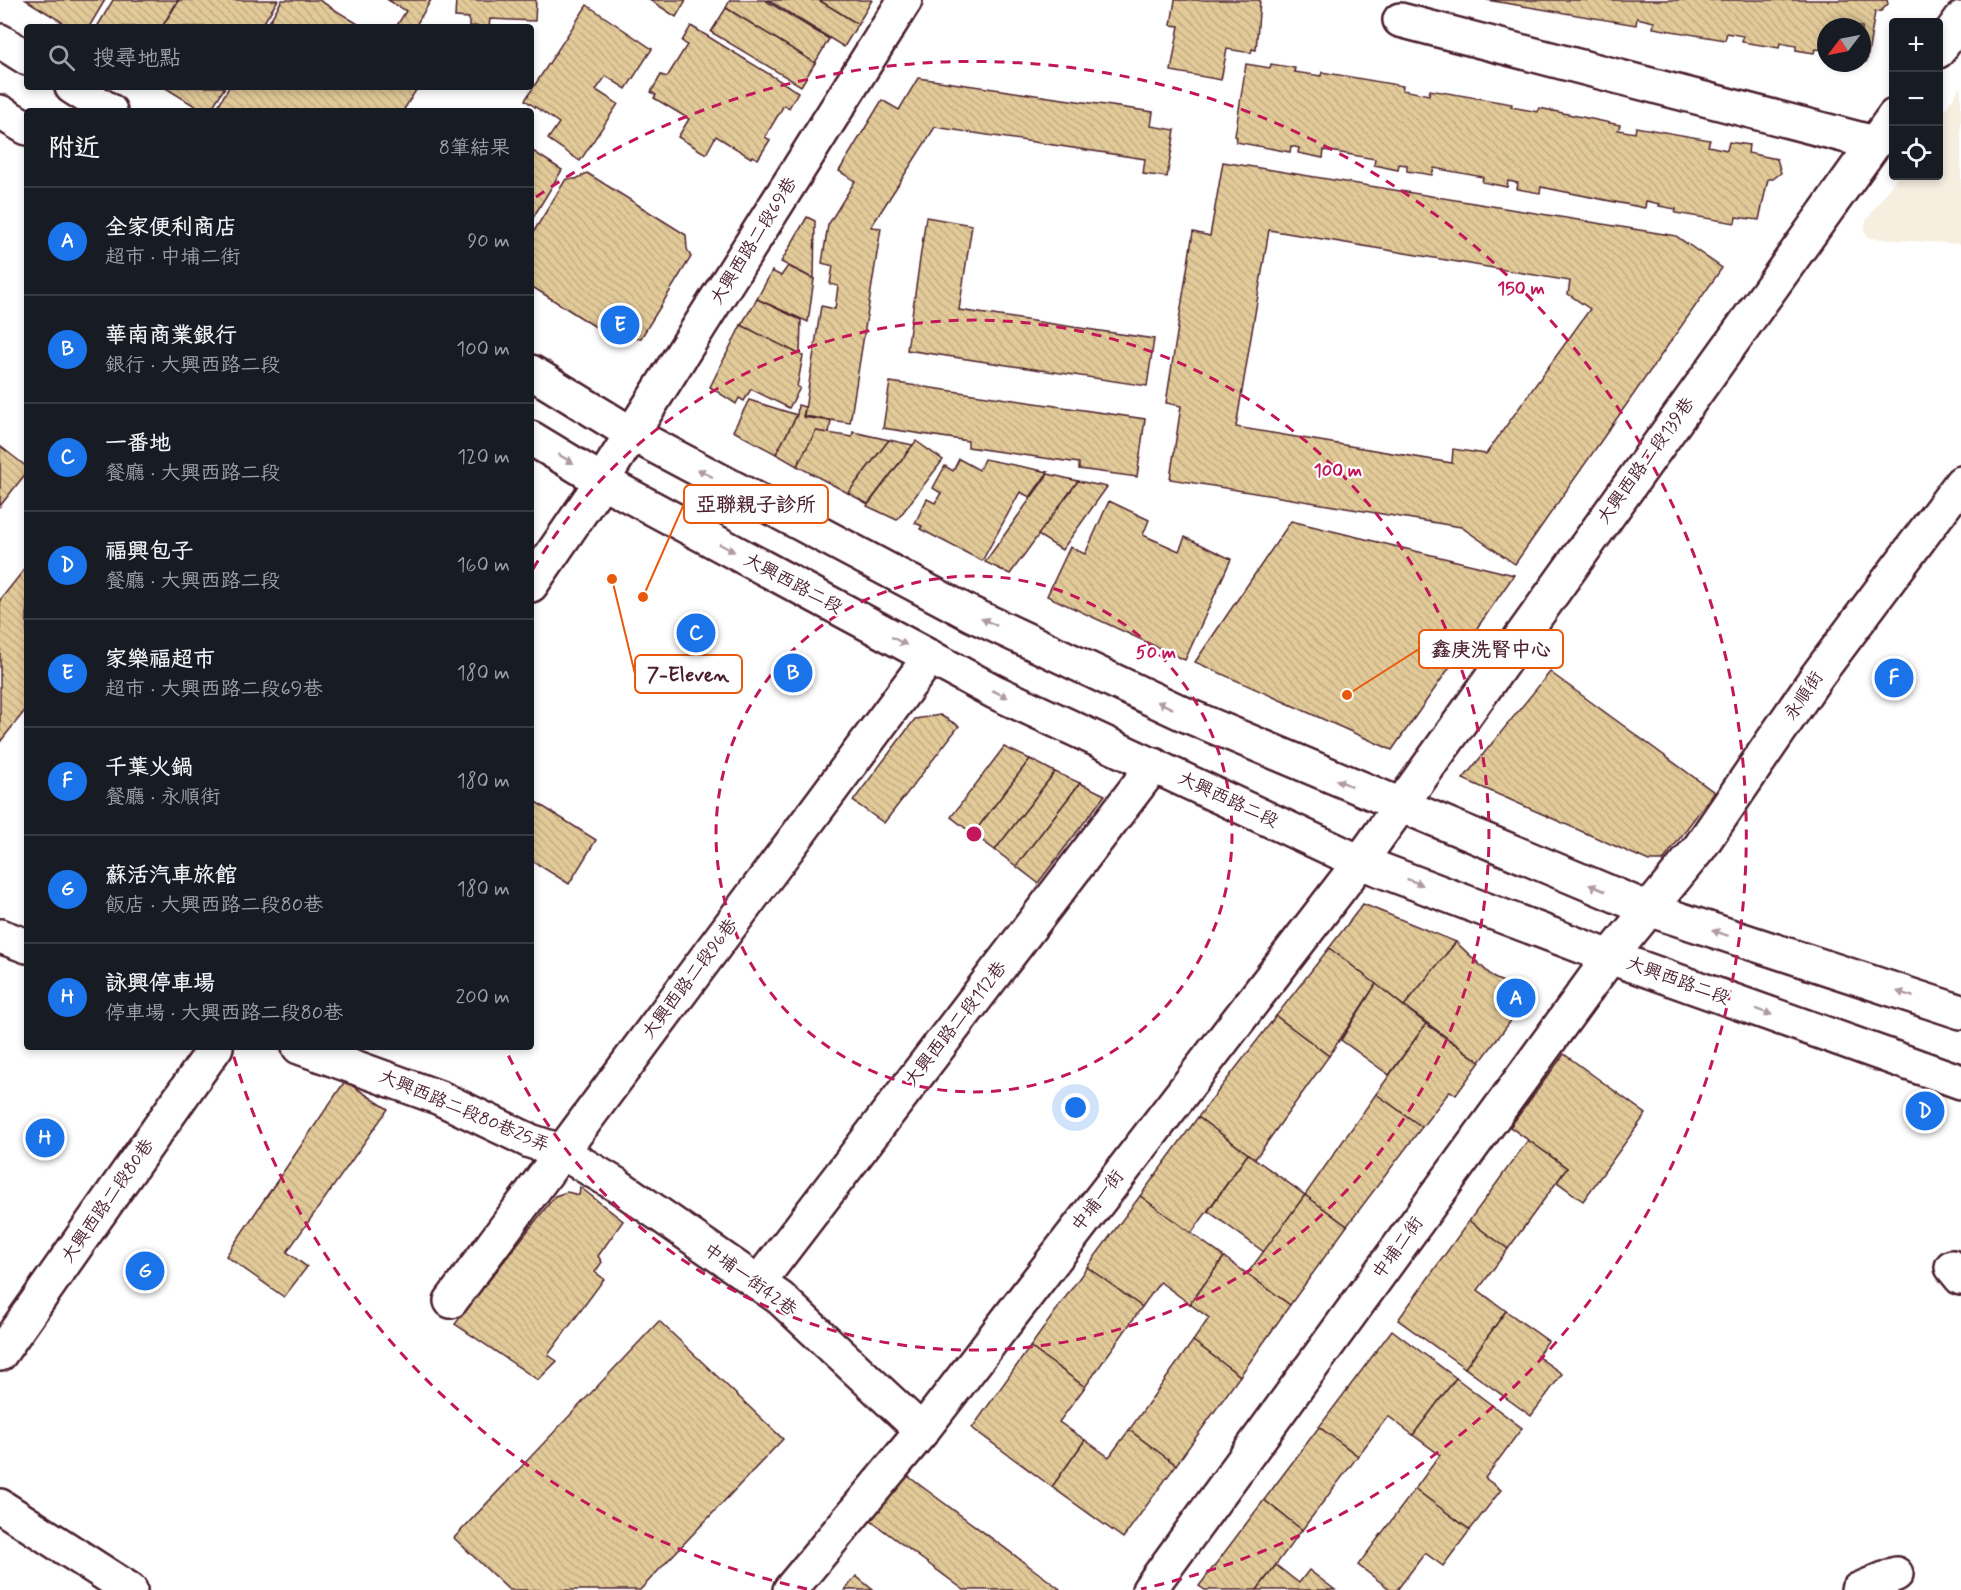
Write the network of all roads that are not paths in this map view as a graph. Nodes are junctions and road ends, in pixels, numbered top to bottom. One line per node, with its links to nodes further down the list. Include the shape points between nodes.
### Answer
1 (905, 0): 14 (street, 大興西路二段69巷)
2 (1961, 19): 5 (street)
3 (1400, 20): 12 (street)
4 (0, 41): 6 (street)
5 (1943, 44)
6 (24, 56)
7 (77, 90): 8 (street)
8 (105, 108)
9 (0, 112): 11 (street)
10 (1889, 122): 12 (street, 大興西路二段139巷)
11 (24, 126)
12 (1874, 143): 21 (street, 大興西路二段139巷)
13 (534, 374): 14 (street)
14 (632, 434): 16 (street, 大興西路二段69巷); 21 (street, one-way to 14, via 1184,714 971,614)
15 (534, 440): 16 (street, 大興西路二段, one-way to 16)
16 (602, 481): 18 (street); 19 (street, 大興西路二段, one-way to 19)
17 (1961, 483): 23 (street, 永順街, via 1817,676 1700,848)
18 (534, 581)
19 (930, 657): 20 (street, 大興西路二段, one-way to 20, via 995,692); 31 (street, 大興西路二段96巷)
20 (1154, 765): 22 (street, 大興西路二段); 32 (street, 大興西路二段112巷)
21 (1398, 806): 22 (street, 中埔一街); 23 (street, one-way to 21)
22 (1360, 862): 26 (street, 大興西路二段, one-way to 26); 35 (street, 中埔一街)
23 (1651, 910): 26 (street, 中埔二街); 27 (street, one-way to 23)
24 (0, 936): 25 (street)
25 (24, 945)
26 (1610, 957): 30 (street, 大興西路二段, one-way to 30); 40 (street, 中埔二街)
27 (1961, 1012)
28 (214, 1050): 34 (street, 大興西路二段80巷)
29 (307, 1050): 31 (street, 大興西路二段80巷25弄, via 440,1098)
30 (1961, 1082)
31 (560, 1151): 32 (street, 中埔一街42巷, via 617,1185); 33 (street, 大興西路二段96巷)
32 (758, 1283): 35 (street, 中埔一街42巷, via 780,1298)
33 (451, 1301)
34 (0, 1354)
35 (922, 1431): 39 (street, 中埔一街)
36 (0, 1506): 38 (street)
37 (1896, 1574): 41 (street)
38 (130, 1590)
39 (790, 1590)
40 (1149, 1590)
41 (1858, 1590)

